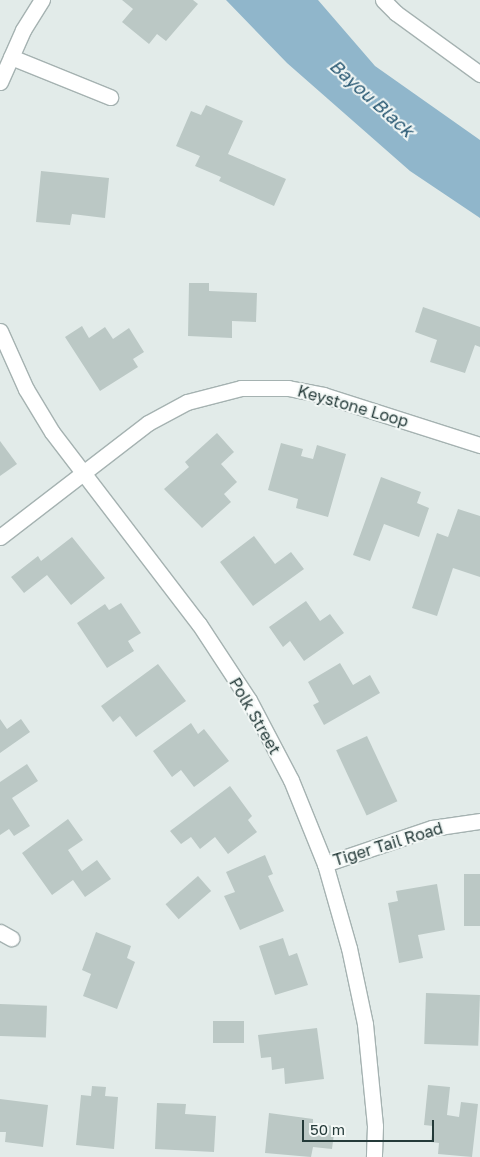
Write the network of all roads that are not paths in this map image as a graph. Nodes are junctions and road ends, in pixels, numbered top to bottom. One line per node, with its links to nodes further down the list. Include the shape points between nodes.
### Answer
1 (42, 0): 3 (street)
2 (383, 0): 4 (street)
3 (11, 57): 5 (street); 6 (street)
4 (480, 74)
5 (0, 82)
6 (110, 97)
7 (0, 331): 9 (street, Polk Street, via 26,389 52,432)
8 (480, 445): 9 (street, Keystone Loop, via 323,395 288,388 241,388 187,402 148,422)
9 (84, 472): 10 (street, Keystone Loop); 12 (street, Polk Street, via 199,624 249,700 291,780)
10 (0, 537)
11 (480, 820): 12 (street, Tiger Tail Road, via 423,830)
12 (325, 864): 13 (street, Polk Street, via 350,948 365,1024 375,1126)
13 (374, 1157)

